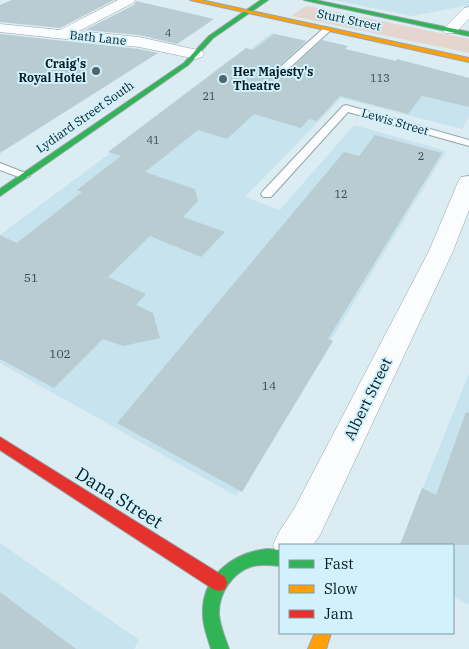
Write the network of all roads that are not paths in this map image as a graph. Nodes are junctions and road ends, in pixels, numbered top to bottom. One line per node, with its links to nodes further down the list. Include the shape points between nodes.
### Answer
1 (128, 0): 13 (street)
2 (193, 0): 7 (street, Sturt Street)
3 (265, 0): 7 (street, Lydiard Street South)
4 (307, 0): 12 (street, Sturt Street)
5 (284, 6): 8 (street)
6 (469, 11): 12 (street)
7 (248, 12): 8 (street, Sturt Street); 16 (street, Lydiard Street South, via 208,39)
8 (269, 16): 9 (street); 11 (street, Sturt Street)
9 (254, 26)
10 (0, 28): 13 (street, Bath Lane)
11 (328, 29): 17 (street, Sturt Street); 18 (lane)
12 (450, 30): 14 (street, Sturt Street)
13 (63, 34): 16 (street, Bath Lane, via 147,43)
14 (469, 34)
15 (216, 49): 16 (street, Lydiard Street South)
16 (195, 58): 21 (street, Lydiard Street South)
17 (469, 60)
18 (282, 70)
19 (469, 143): 24 (lane, Lewis Street, via 346,108)
20 (0, 166): 21 (lane)
21 (24, 176): 23 (street, Lydiard Street South)
22 (469, 182): 26 (street, Albert Street)
23 (0, 193)
24 (267, 194)
25 (469, 213): 26 (street, Albert Street)
26 (441, 251): 28 (street, Albert Street)
27 (0, 443): 30 (street, Dana Street)
28 (293, 544)
29 (279, 558): 30 (street, via 266,555 250,558 230,570)
30 (219, 583): 33 (street, via 212,603 212,622)
31 (323, 634): 32 (street)
32 (321, 648)
33 (220, 649)

